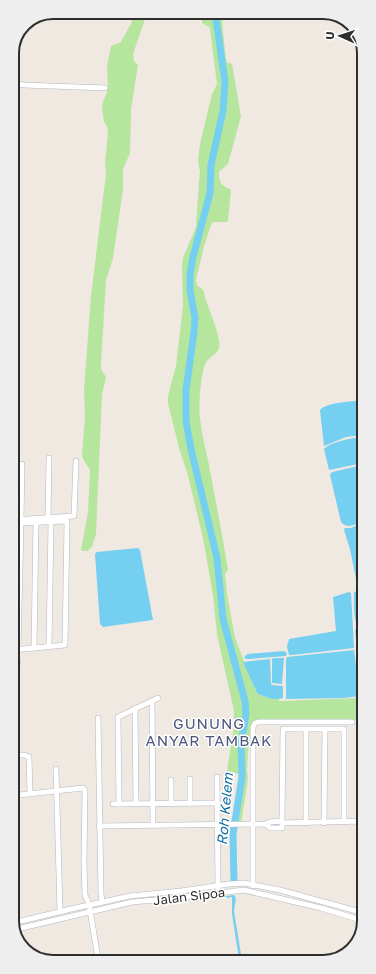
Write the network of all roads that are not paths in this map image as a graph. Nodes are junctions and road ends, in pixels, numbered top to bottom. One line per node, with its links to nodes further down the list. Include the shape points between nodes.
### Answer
1 (19, 84): 2 (street)
2 (105, 88)
3 (50, 458): 7 (street)
4 (76, 461): 7 (street, via 74,515)
5 (22, 464): 6 (street)
6 (21, 519): 7 (street)
7 (50, 520): 8 (street); 10 (street); 10 (street, via 67,521 65,645)
8 (36, 522): 9 (street, via 21,523); 11 (street)
9 (19, 565)
10 (49, 646): 11 (street)
11 (34, 648): 12 (street)
12 (19, 650)
13 (158, 698): 14 (street)
14 (152, 701): 15 (street); 32 (street)
15 (135, 708): 31 (street); 31 (street, via 118,718 116,804)
16 (98, 718): 41 (street)
17 (352, 722): 39 (street, via 255,723)
18 (306, 729): 19 (street); 34 (street, via 283,729); 36 (street)
19 (325, 729): 35 (street, via 344,729); 37 (street)
20 (19, 755): 27 (street, via 28,757)
21 (56, 769): 25 (street)
22 (217, 777): 28 (street)
23 (190, 779): 30 (street)
24 (171, 780): 29 (street)
25 (57, 791): 27 (street); 47 (street, via 83,788 85,792 85,895); 48 (street)
26 (19, 794): 27 (street)
27 (30, 794)
28 (217, 802): 30 (street); 38 (street)
29 (171, 803): 30 (street); 32 (street)
30 (190, 803)
31 (136, 804): 32 (street)
32 (153, 804): 40 (street)
33 (357, 821): 35 (street)
34 (282, 822): 36 (street); 39 (street, via 282,828)
35 (344, 822): 37 (street)
36 (306, 823): 37 (street)
37 (324, 823)
38 (218, 824): 39 (street); 40 (street); 43 (street)
39 (254, 824): 42 (street)
40 (153, 825): 41 (street)
41 (100, 826): 46 (street)
42 (253, 884): 43 (street); 44 (street); 49 (street)
43 (218, 886): 45 (street); 46 (street, via 130,896)
44 (252, 891): 45 (street, Jalan Sipoa); 52 (street, Jalan Sipoa)
45 (219, 892): 50 (street, Jalan Sipoa, via 132,902)
46 (102, 902): 47 (street)
47 (89, 904): 48 (street); 50 (street)
48 (60, 911): 51 (street)
49 (357, 911)
50 (90, 912): 54 (street, Jalan Sipoa); 56 (street)
51 (45, 915): 53 (street); 54 (street)
52 (357, 919)
53 (19, 921)
54 (47, 922): 55 (street, Jalan Sipoa)
55 (20, 928)
56 (97, 955)

